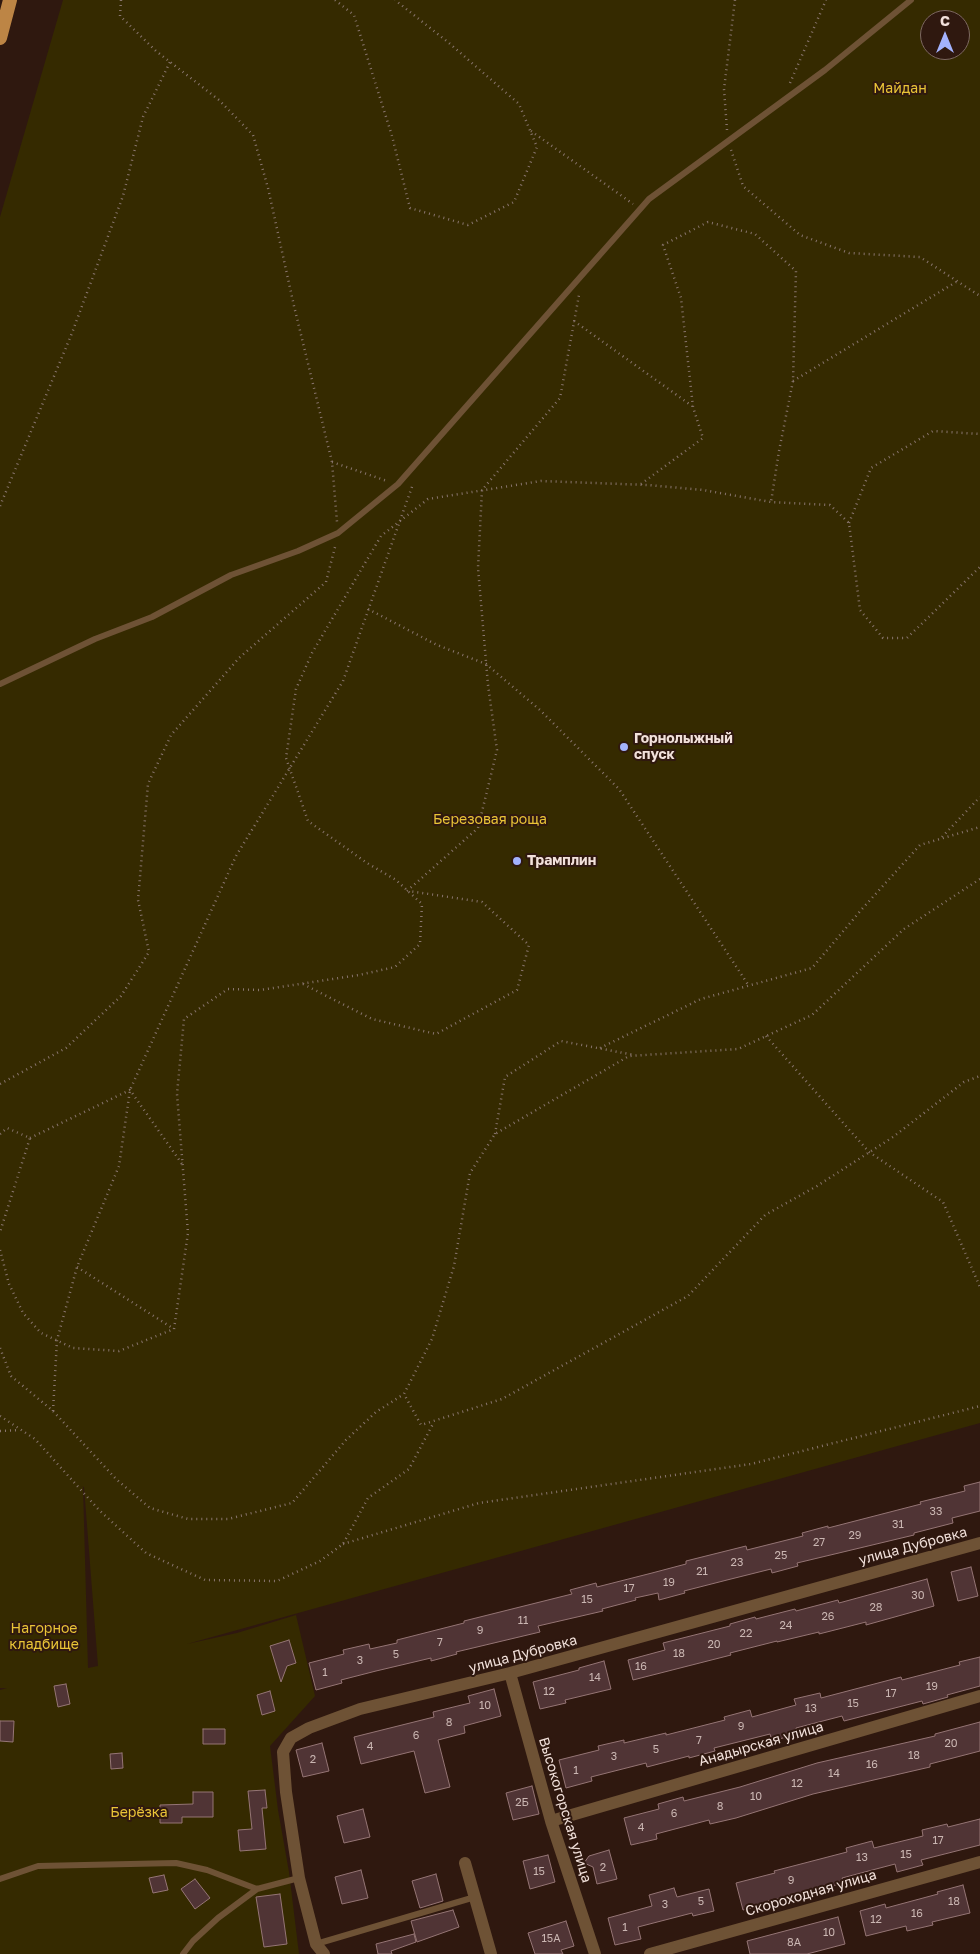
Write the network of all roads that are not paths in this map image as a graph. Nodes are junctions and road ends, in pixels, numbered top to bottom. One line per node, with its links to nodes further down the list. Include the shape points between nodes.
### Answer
1 (10, 0): 3 (main road)
2 (911, 0): 4 (lane, via 826,70 650,200 398,484 338,532 231,576 152,617 95,639)
3 (0, 38)
4 (0, 684)
5 (980, 1544): 6 (street, улица Дубровка)
6 (510, 1674): 8 (street, Высокогорская улица); 11 (street, улица Дубровка, via 360,1710 291,1738 283,1752)
7 (980, 1696): 8 (street, Анадырская улица)
8 (550, 1821): 18 (street, Высокогорская улица)
9 (980, 1862): 19 (street, Скороходная улица)
10 (465, 1863): 14 (street)
11 (299, 1878): 13 (lane); 15 (street, улица Дубровка)
12 (0, 1879): 13 (lane, via 38,1866 176,1863 207,1870)
13 (257, 1889): 16 (lane, via 218,1918)
14 (475, 1898): 15 (lane); 17 (street)
15 (320, 1949)
16 (183, 1954)
17 (491, 1954)
18 (595, 1954)
19 (650, 1954)

